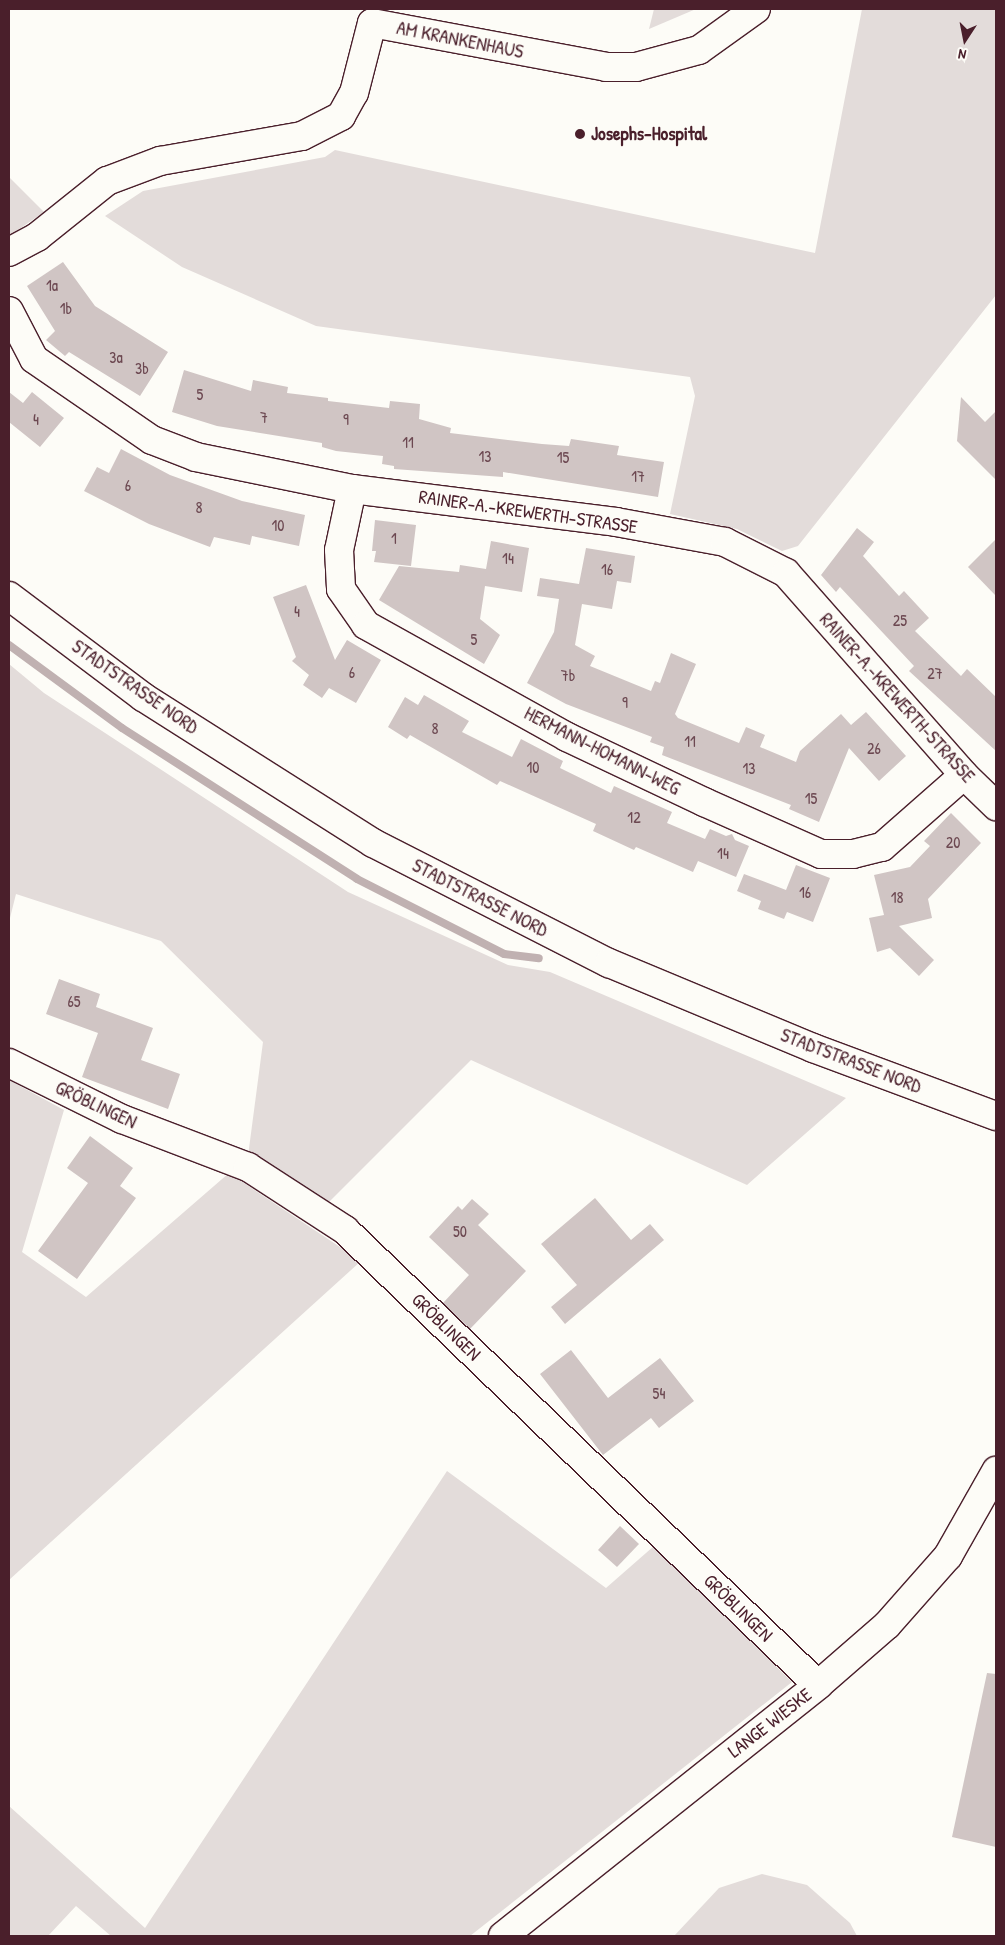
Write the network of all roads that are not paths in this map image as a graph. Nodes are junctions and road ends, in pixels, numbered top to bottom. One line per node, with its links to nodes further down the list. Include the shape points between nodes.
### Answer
1 (756, 9): 2 (street, AM KRANKENHAUS, via 699,50 636,67 606,67 372,23 354,93 341,116 302,136 160,161 108,181 37,237)
2 (9, 252)
3 (9, 311): 4 (street, RAINER-A.-KREWERTH-STRASSE, via 34,359 152,440 196,457)
4 (352, 489): 6 (street, RAINER-A.-KREWERTH-STRASSE, via 616,522 726,542 786,573); 6 (street, HERMANN-HOMANN-WEG, via 339,550 340,589 366,625 567,737 704,802 821,854 853,854 882,847)
5 (9, 596): 9 (street, STADTSTRASSE NORD, via 143,697 373,843 609,963 814,1048)
6 (964, 775): 7 (street, RAINER-A.-KREWERTH-STRASSE)
7 (996, 806)
8 (9, 1063): 11 (street, GRÖBLINGEN, via 122,1118 248,1167 344,1230)
9 (996, 1116)
10 (996, 1471): 11 (street, LANGE WIESKE, via 948,1556 886,1625)
11 (818, 1685): 12 (street, LANGE WIESKE)
12 (503, 1936)

